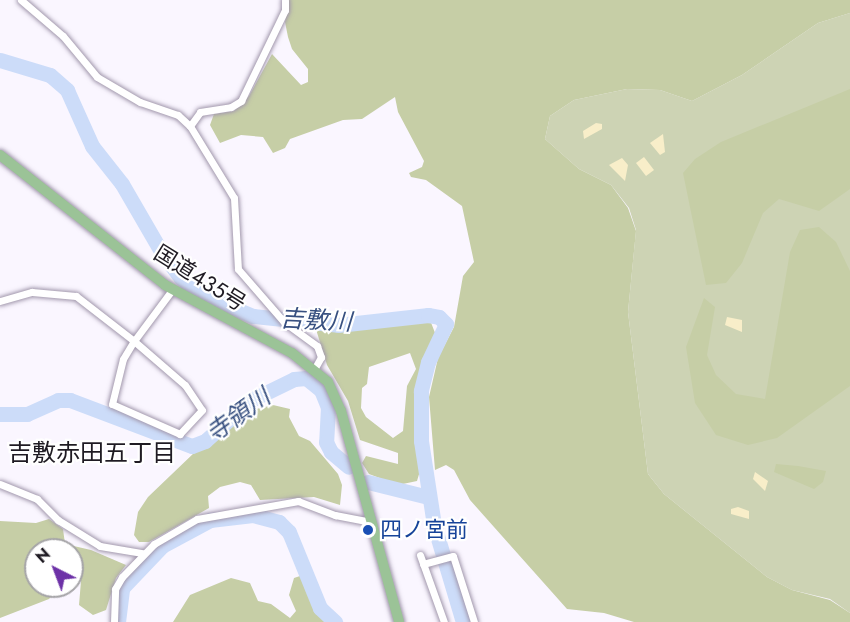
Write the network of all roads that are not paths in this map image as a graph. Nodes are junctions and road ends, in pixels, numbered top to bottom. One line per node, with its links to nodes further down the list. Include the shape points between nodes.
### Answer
1 (21, 0): 3 (street, via 63,36 97,77 140,102 178,115)
2 (285, 0): 3 (street, via 285,10 241,101 231,107 200,112)
3 (190, 126): 8 (street, via 234,198 238,269 284,322 317,346 321,357)
4 (0, 155): 5 (highway, 国道435号)
5 (172, 290): 7 (street); 8 (highway, 国道435号)
6 (0, 301): 7 (street, via 32,292 67,292)
7 (134, 341): 7 (street, via 185,385 201,406 185,432 180,434 112,404 123,359)
8 (315, 368): 10 (highway, 国道435号, via 328,382 341,411)
9 (0, 484): 11 (street, via 37,499 58,520 100,546)
10 (371, 522): 11 (street, via 290,502 212,513); 15 (highway, 国道435号)
11 (142, 553): 14 (street, via 116,589)
12 (420, 555): 13 (street)
13 (427, 563): 16 (street); 17 (street, via 453,556)
14 (114, 622)
15 (399, 622)
16 (444, 622)
17 (474, 622)

